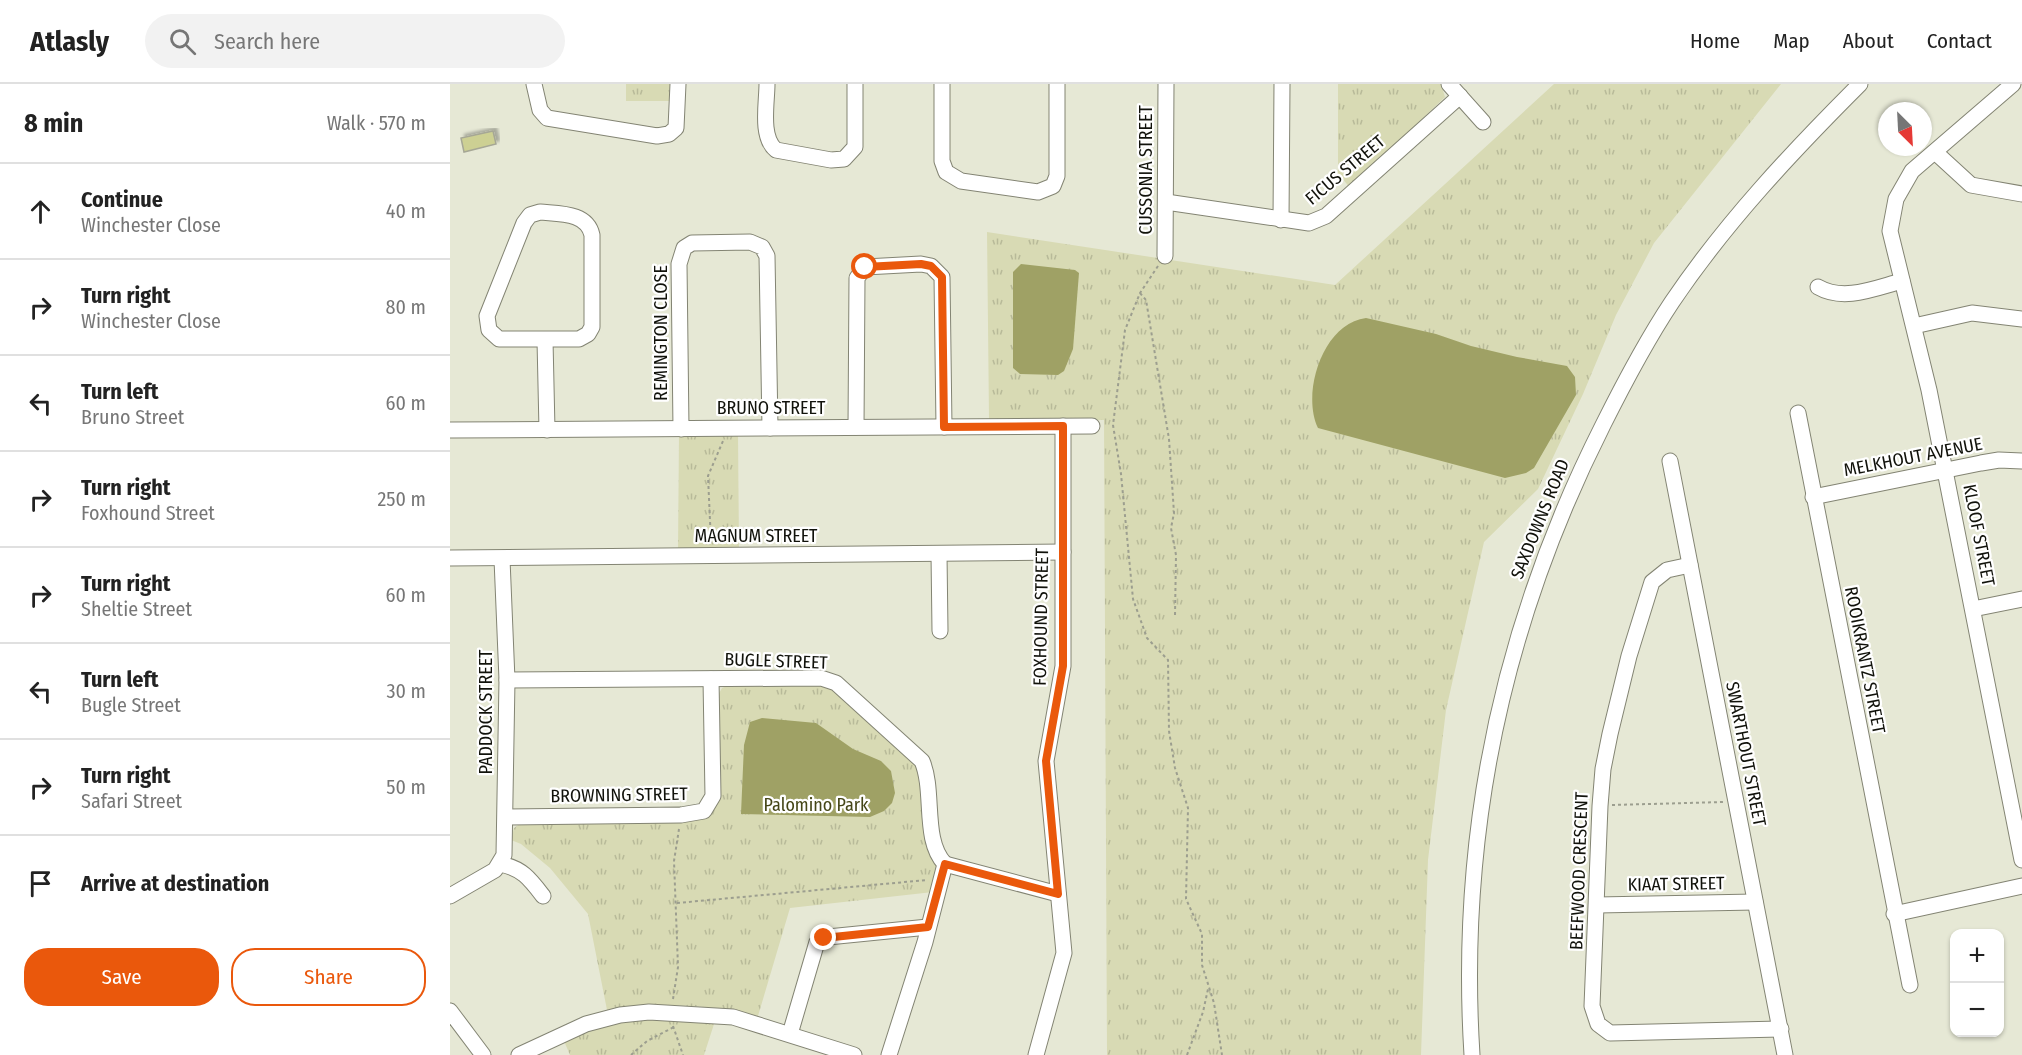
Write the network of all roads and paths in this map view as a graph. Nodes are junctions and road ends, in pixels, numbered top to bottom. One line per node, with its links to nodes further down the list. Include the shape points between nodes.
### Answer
1 (534, 84): 2 (street, via 540,110 547,118 657,136 676,128)
2 (678, 84)
3 (767, 84): 4 (street, via 767,131 771,145 776,150 831,160 844,159 855,147)
4 (855, 84)
5 (942, 84): 6 (street, via 942,161 946,172 961,181 1038,192 1053,186 1057,176)
6 (1057, 84)
7 (1166, 84): 16 (street, CUSSONIA STREET)
8 (1282, 84): 17 (street)
9 (1449, 84): 12 (street)
10 (1860, 84): 86 (street, SAXDOWNS ROAD, via 1734,218 1672,302 1629,374 1579,472 1539,572 1502,689 1480,807 1470,922)
11 (2013, 84): 14 (street)
12 (1460, 96): 13 (street); 17 (street, FICUS STREET, via 1326,216 1309,223)
13 (1483, 122)
14 (1935, 152): 15 (street, via 1971,185); 19 (street, KLOOF STREET, via 1902,185 1891,220)
15 (2022, 194)
16 (1166, 202): 17 (street, FICUS STREET); 18 (street, CUSSONIA STREET)
17 (1281, 220)
18 (1165, 256): 21 (path)
19 (1902, 281): 20 (street, via 1849,294 1830,294); 23 (street, KLOOF STREET)
20 (1818, 287)
21 (1140, 293): 47 (path, via 1146,300 1169,439 1176,555); 69 (path, via 1125,330 1113,425 1133,599 1147,638 1168,660 1169,731 1175,768 1188,808 1186,899 1202,934 1202,965)
22 (2022, 320): 23 (street, via 1972,313)
23 (1914, 327): 37 (street, KLOOF STREET)
24 (545, 340): 24 (street, via 579,339 590,331 592,235 582,219 540,212 530,215 524,223 487,321 492,334 499,339); 33 (street)
25 (1798, 413): 38 (street, ROOIKRANTZ STREET)
26 (1063, 426): 27 (street, BRUNO STREET); 29 (street, BRUNO STREET); 40 (street, FOXHOUND STREET)
27 (1092, 426)
28 (856, 427): 29 (street, BRUNO STREET); 29 (street, via 856,278 865,267 874,265 921,264 931,266 942,277); 30 (street, BRUNO STREET)
29 (944, 427)
30 (770, 428): 31 (street, BRUNO STREET); 31 (street, REMINGTON CLOSE, via 767,256 750,242 692,243 682,253)
31 (681, 429): 33 (street, BRUNO STREET)
32 (450, 430): 33 (street, BRUNO STREET)
33 (547, 430)
34 (726, 434): 39 (path, via 708,476)
35 (1670, 461): 44 (street, SWARTHOUT STREET)
36 (2022, 461): 37 (street, MELKHOUT AVENUE, via 1999,460)
37 (1946, 470): 38 (street, MELKHOUT AVENUE); 46 (street, KLOOF STREET)
38 (1813, 497): 66 (street, ROOIKRANTZ STREET)
39 (711, 549)
40 (1063, 552): 41 (street, MAGNUM STREET); 60 (street, FOXHOUND STREET, via 1063,666 1046,761)
41 (939, 554): 43 (street, MAGNUM STREET); 48 (street)
42 (450, 558): 43 (street, MAGNUM STREET)
43 (502, 558): 50 (street, PADDOCK STREET)
44 (1690, 565): 51 (street, SWARTHOUT STREET); 52 (street, BEEFWOOD CRESCENT, via 1667,570 1652,582 1610,734)
45 (2022, 599): 46 (street)
46 (1973, 609): 55 (street, KLOOF STREET)
47 (1175, 615)
48 (940, 631)
49 (711, 679): 50 (street, BUGLE STREET); 53 (street, BROWNING STREET, via 713,796 705,811); 57 (street, BUGLE STREET, via 821,678 843,688 922,761 927,773 935,848)
50 (507, 680): 54 (street, PADDOCK STREET)
51 (1736, 801): 52 (path); 63 (street, SWARTHOUT STREET)
52 (1600, 806): 65 (street, BEEFWOOD CRESCENT)
53 (681, 815): 54 (street, BROWNING STREET); 64 (path, via 674,861)
54 (506, 816): 56 (street, PADDOCK STREET, via 506,844)
55 (2022, 860)
56 (500, 864): 61 (street, via 485,878); 62 (street, via 524,872)
57 (945, 864): 58 (street); 60 (street)
58 (942, 879): 64 (path); 67 (street)
59 (2022, 886): 66 (street)
60 (1058, 894): 83 (street, FOXHOUND STREET, via 1064,953)
61 (450, 896)
62 (543, 896)
63 (1755, 902): 65 (street, KIAAT STREET); 74 (street, SWARTHOUT STREET)
64 (677, 903): 70 (path, via 678,967)
65 (1597, 904): 74 (street, BEEFWOOD CRESCENT, via 1592,1006 1603,1030 1610,1033)
66 (1894, 914): 68 (street, ROOIKRANTZ STREET)
67 (928, 927): 75 (street, via 817,942); 82 (street)
68 (1910, 985)
69 (1208, 989): 84 (path); 85 (path)
70 (673, 1005)
71 (450, 1011): 77 (street)
72 (672, 1020): 73 (path)
73 (674, 1027): 79 (path, via 647,1041); 80 (path)
74 (1780, 1029): 87 (street, SWARTHOUT STREET)
75 (790, 1034): 76 (street); 78 (street, via 733,1017 649,1012 586,1024)
76 (812, 1049): 81 (street)
77 (483, 1055)
78 (519, 1055)
79 (631, 1055)
80 (683, 1055)
81 (854, 1055)
82 (889, 1055)
83 (1036, 1055)
84 (1187, 1055)
85 (1222, 1055)
86 (1472, 1055)
87 (1785, 1055)

